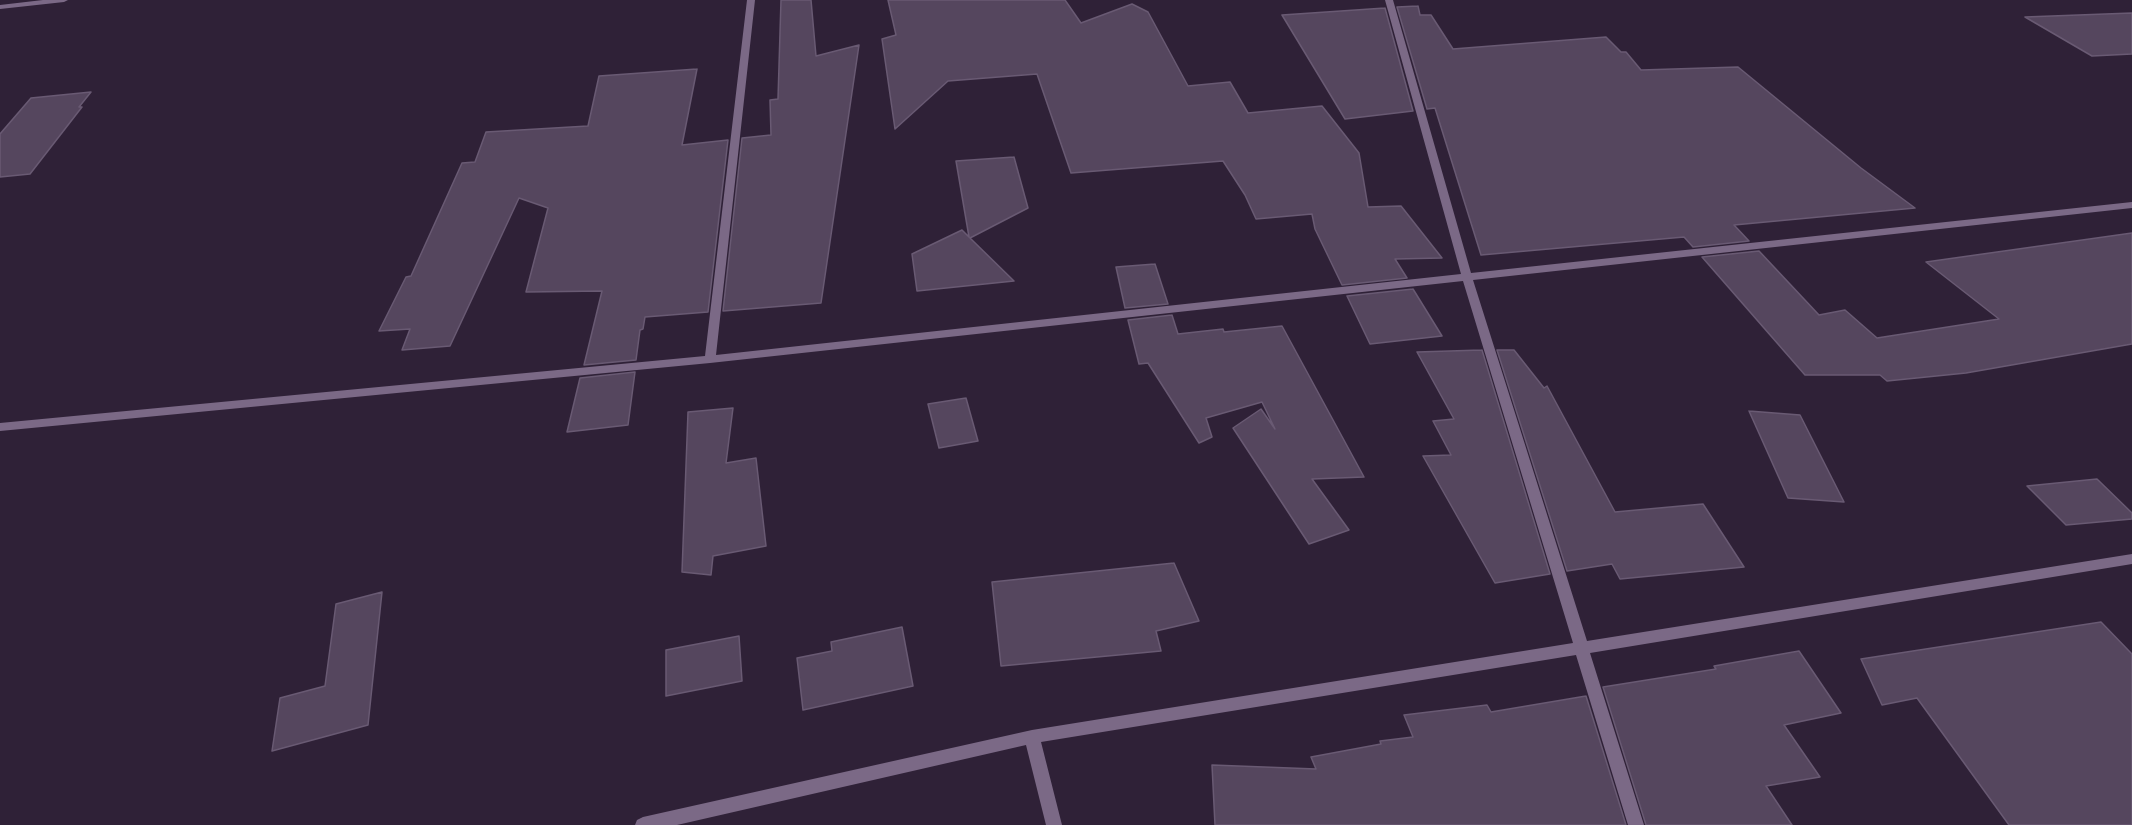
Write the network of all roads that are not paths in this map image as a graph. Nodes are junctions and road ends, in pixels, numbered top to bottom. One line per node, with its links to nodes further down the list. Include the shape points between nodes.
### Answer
1 (64, 0): 4 (street)
2 (752, 0): 7 (street)
3 (1389, 0): 6 (street)
4 (0, 7)
5 (2132, 205): 6 (street)
6 (1467, 276): 7 (street); 10 (street)
7 (710, 359): 8 (street)
8 (0, 427)
9 (2132, 559): 10 (street)
10 (1581, 647): 11 (street); 14 (street)
11 (1032, 737): 12 (street); 13 (street)
12 (643, 825)
13 (1054, 825)
14 (1636, 825)

